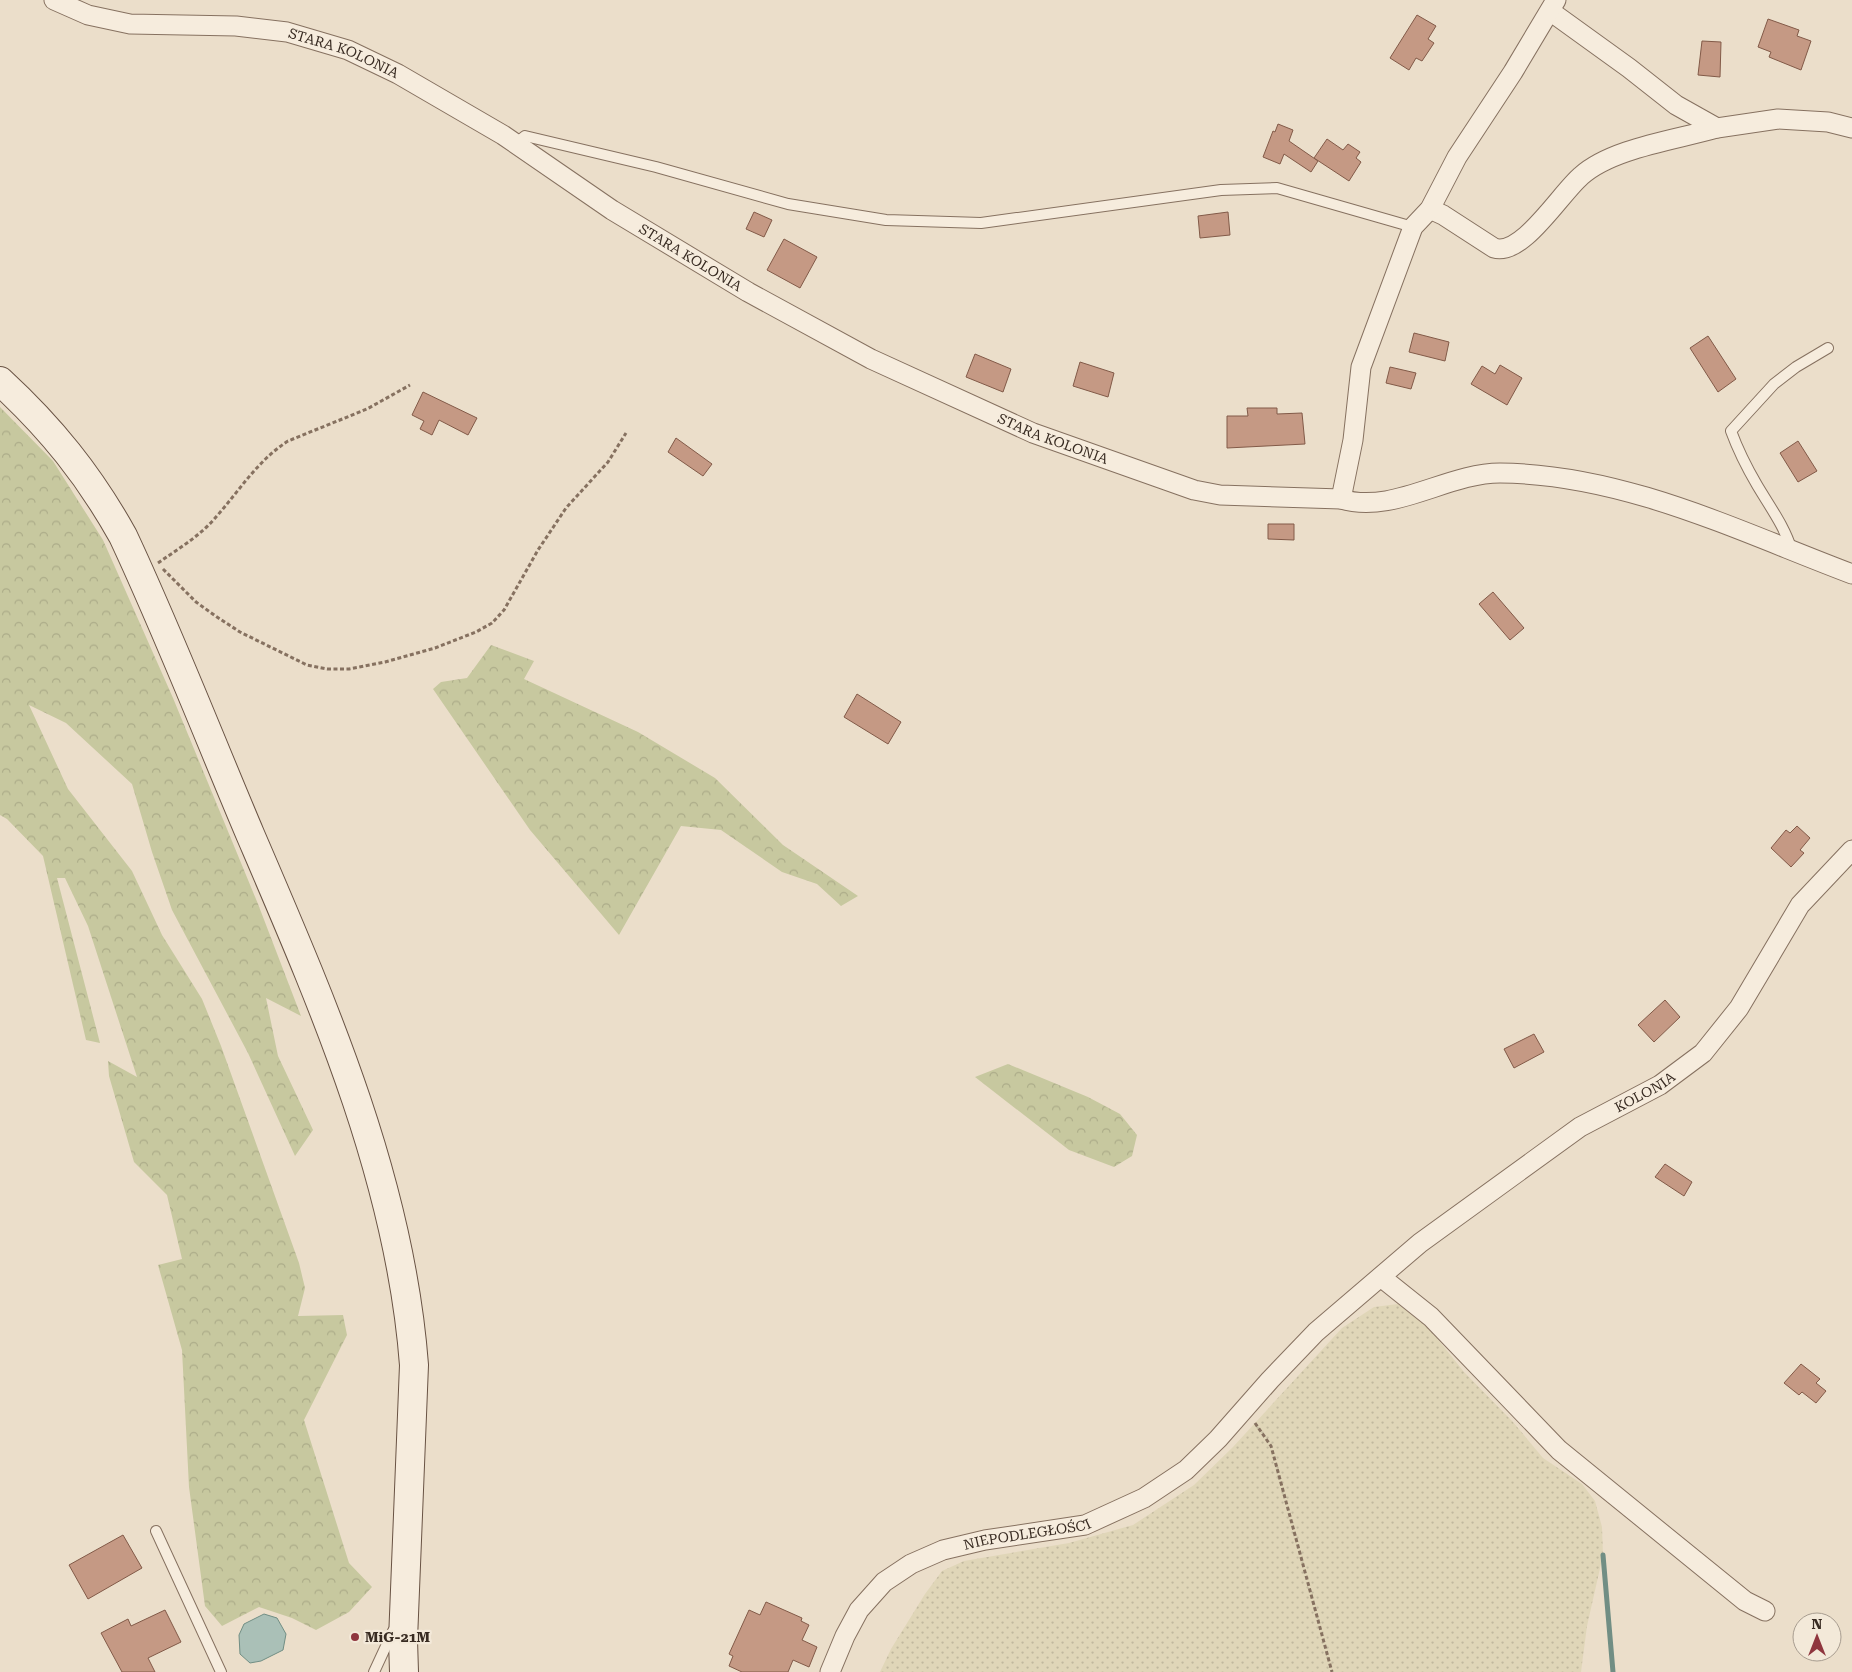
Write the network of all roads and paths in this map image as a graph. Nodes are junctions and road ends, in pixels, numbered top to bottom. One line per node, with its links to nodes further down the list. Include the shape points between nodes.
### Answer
1 (54, 0): 5 (street, STARA KOLONIA, via 88,15 130,24 245,27 287,32 348,50 398,74)
2 (1553, 6): 3 (street, via 1676,105); 6 (street, via 1457,157)
3 (1717, 128): 4 (street, via 1778,119 1828,122); 6 (street, via 1612,156 1596,164 1581,176 1527,236 1510,248 1494,248)
4 (1852, 128)
5 (516, 143): 7 (lane, via 525,136 675,172 788,204 886,220 981,223 1221,190 1277,188); 12 (street, STARA KOLONIA, via 612,210 748,292 871,359 1033,433 1203,492)
6 (1430, 209): 7 (street)
7 (1412, 227): 12 (street, via 1361,367 1353,440)
8 (1828, 348): 13 (lane, via 1774,384 1731,432 1740,454 1787,534)
9 (0, 381): 14 (main road, via 35,413 84,472)
10 (410, 385): 14 (path, via 367,409 277,448 253,471 203,531)
11 (626, 433): 14 (path, via 608,462 566,508 504,610 492,623 435,648 385,662 349,669 326,669 307,664 240,632)
12 (1341, 499): 13 (street, STARA KOLONIA, via 1367,502 1396,499 1458,479 1498,473 1566,477 1629,490)
13 (1792, 551): 15 (street, STARA KOLONIA)
14 (148, 566): 20 (main road, via 350,1080 386,1204 404,1277 414,1365)
15 (1852, 574)
16 (1852, 850): 17 (street, KOLONIA, via 1800,905 1739,1008 1703,1052 1660,1085 1580,1127 1420,1243)
17 (1381, 1277): 18 (street, KOLONIA, via 1316,1332); 21 (street, via 1431,1317 1559,1450 1745,1601)
18 (1244, 1410): 25 (street, NIEPODLEGŁOŚCI, via 1186,1470 1144,1498 1085,1525 985,1540 943,1550 911,1564 884,1582 859,1610); 26 (path, via 1271,1446)
19 (156, 1531): 22 (lane)
20 (405, 1592): 23 (lane, via 389,1643); 24 (main road)
21 (1765, 1611)
22 (221, 1672)
23 (374, 1672)
24 (404, 1672)
25 (830, 1672)
26 (1332, 1672)

